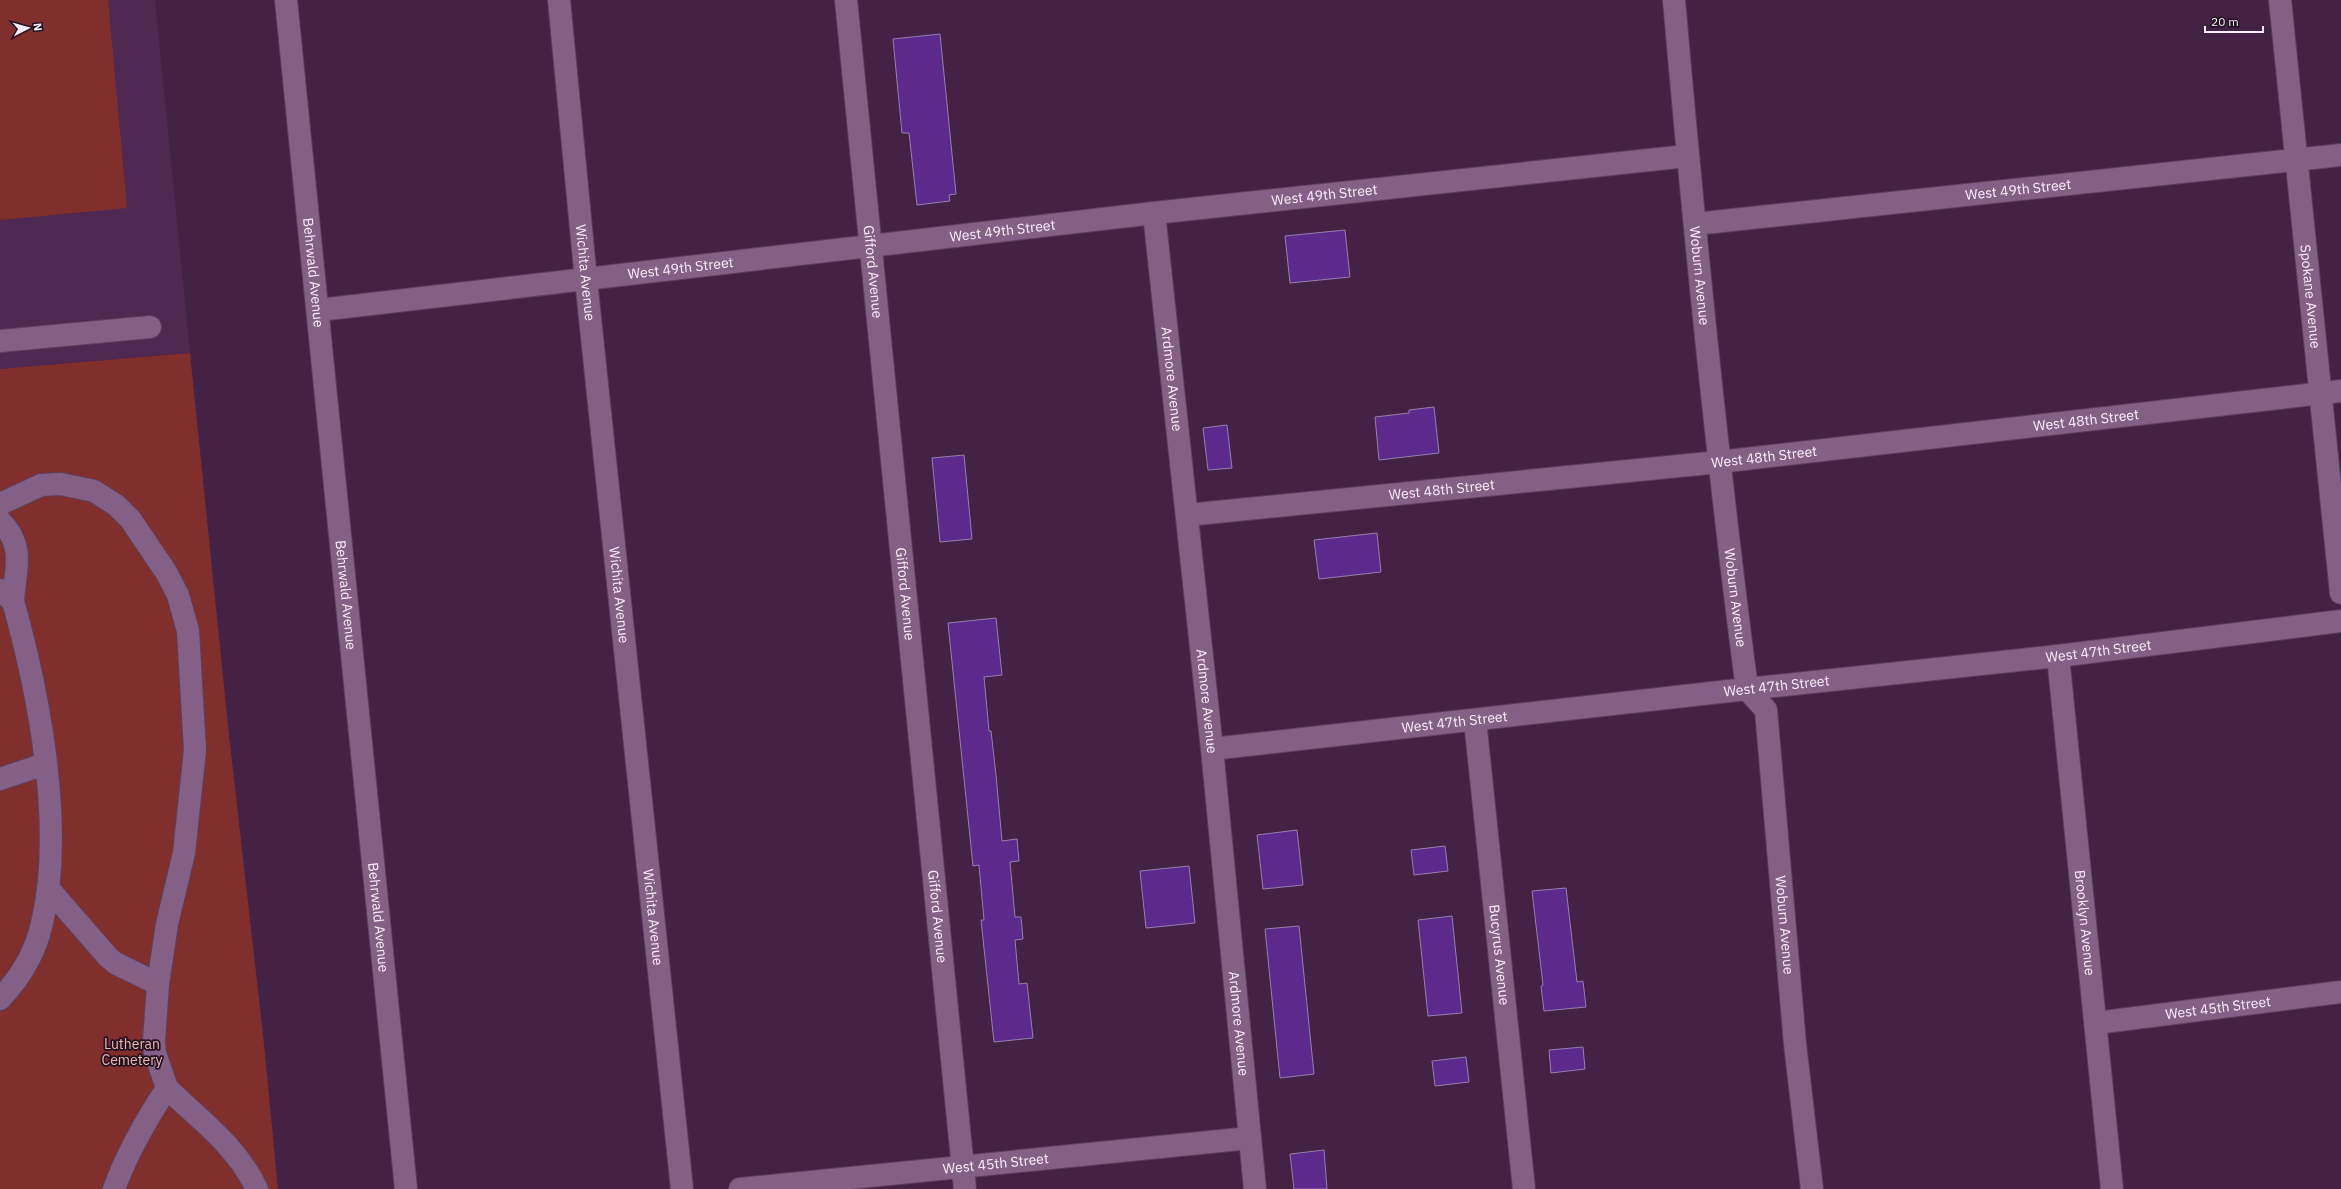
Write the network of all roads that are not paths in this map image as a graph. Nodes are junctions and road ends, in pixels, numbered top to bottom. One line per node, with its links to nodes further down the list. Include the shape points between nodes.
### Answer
1 (286, 0): 13 (street, Behrwald Avenue)
2 (559, 0): 12 (street, Wichita Avenue)
3 (846, 0): 11 (street, Gifford Avenue)
4 (1674, 0): 7 (street, Woburn Avenue)
5 (2280, 0): 8 (street, Spokane Avenue)
6 (2341, 155): 8 (street, West 49th Street)
7 (1687, 156): 9 (street, West 49th Street); 10 (street, Woburn Avenue)
8 (2296, 160): 10 (street, West 49th Street); 16 (street, Spokane Avenue)
9 (1154, 213): 11 (street, West 49th Street); 19 (street, Ardmore Avenue)
10 (1694, 224): 17 (street, Woburn Avenue)
11 (871, 245): 12 (street, West 49th Street); 37 (street, Gifford Avenue)
12 (586, 280): 13 (street, West 49th Street); 41 (street, Wichita Avenue)
13 (319, 310): 40 (street, Behrwald Avenue)
14 (150, 327): 15 (street)
15 (0, 341)
16 (2330, 392): 17 (street, West 48th Street); 21 (street, Spokane Avenue)
17 (1719, 462): 19 (street, West 48th Street); 25 (street, Woburn Avenue)
18 (0, 504): 31 (street, via 41,485 61,484 94,491 116,505 131,520 166,572 178,595 188,631 195,750 184,853 167,924)
19 (1187, 515): 27 (street, Ardmore Avenue)
20 (0, 521): 22 (street, via 14,538 16,548 17,575)
21 (2341, 593)
22 (6, 595): 28 (street, via 22,635 38,712)
23 (2341, 621): 24 (street, West 47th Street)
24 (2058, 656): 25 (street, West 47th Street); 34 (street, Brooklyn Avenue)
25 (1747, 688): 26 (street, West 47th Street); 46 (street, Woburn Avenue, via 1766,710 1795,1044)
26 (1475, 720): 27 (street, West 47th Street); 45 (street, Bucyrus Avenue)
27 (1212, 749): 36 (street, Ardmore Avenue)
28 (45, 764): 29 (street); 30 (street, via 52,857)
29 (0, 779)
30 (48, 888): 31 (street, via 108,957); 33 (street, via 42,924 28,962)
31 (158, 984): 35 (street, via 155,1053)
32 (2341, 992): 34 (street, West 45th Street)
33 (0, 999)
34 (2096, 1023): 47 (street, Brooklyn Avenue)
35 (167, 1088): 38 (street, via 123,1165); 39 (street, via 215,1130 236,1156)
36 (1250, 1138): 37 (street, West 45th Street); 44 (street, Ardmore Avenue)
37 (963, 1166): 42 (street, West 45th Street); 43 (street, Gifford Avenue)
38 (114, 1189)
39 (256, 1189)
40 (406, 1189)
41 (682, 1189)
42 (740, 1189)
43 (965, 1189)
44 (1255, 1189)
45 (1524, 1189)
46 (1812, 1189)
47 (2112, 1189)

